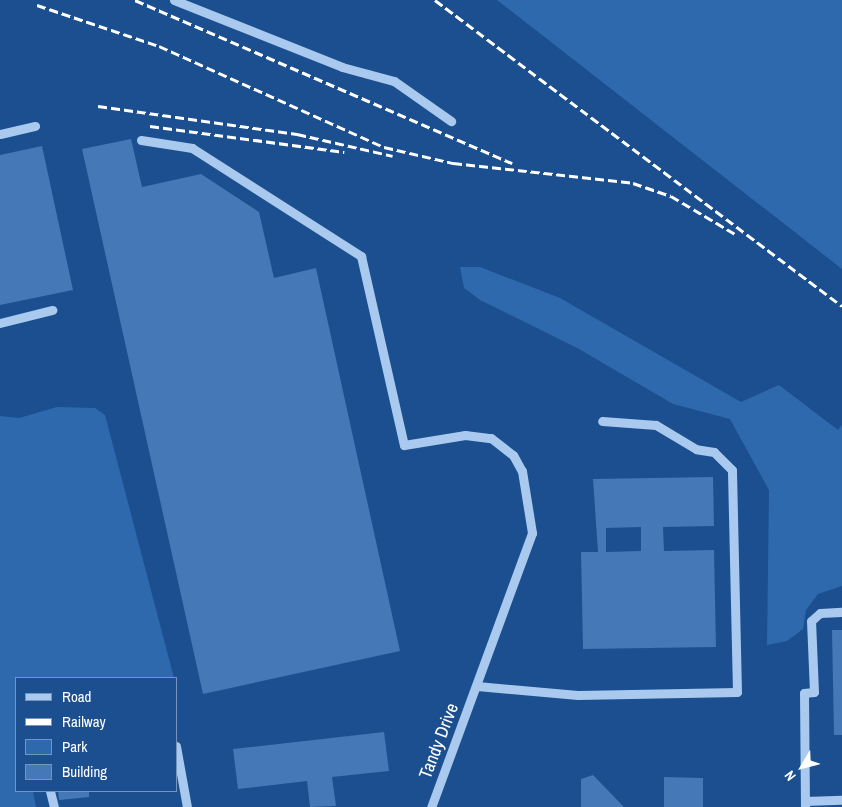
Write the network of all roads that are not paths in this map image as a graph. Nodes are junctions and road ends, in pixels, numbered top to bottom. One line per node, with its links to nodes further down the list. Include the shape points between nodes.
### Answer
1 (174, 0): 2 (street, via 342,66 394,81)
2 (451, 122)
3 (35, 126): 4 (street)
4 (0, 134)
5 (141, 140): 10 (street, Tandy Drive, via 192,148 361,256 404,445 464,434 491,438 514,455 522,470 532,533)
6 (52, 310): 7 (street)
7 (0, 323)
8 (602, 421): 10 (street, via 656,425 696,449 714,452 732,470 737,692 578,695)
9 (842, 612): 14 (street, via 820,613 811,621 814,692 804,693)
10 (477, 686): 17 (street, Tandy Drive)
11 (178, 757): 16 (street)
12 (50, 792): 15 (street)
13 (842, 800): 14 (street)
14 (805, 804)
15 (54, 807)
16 (187, 807)
17 (431, 807)

